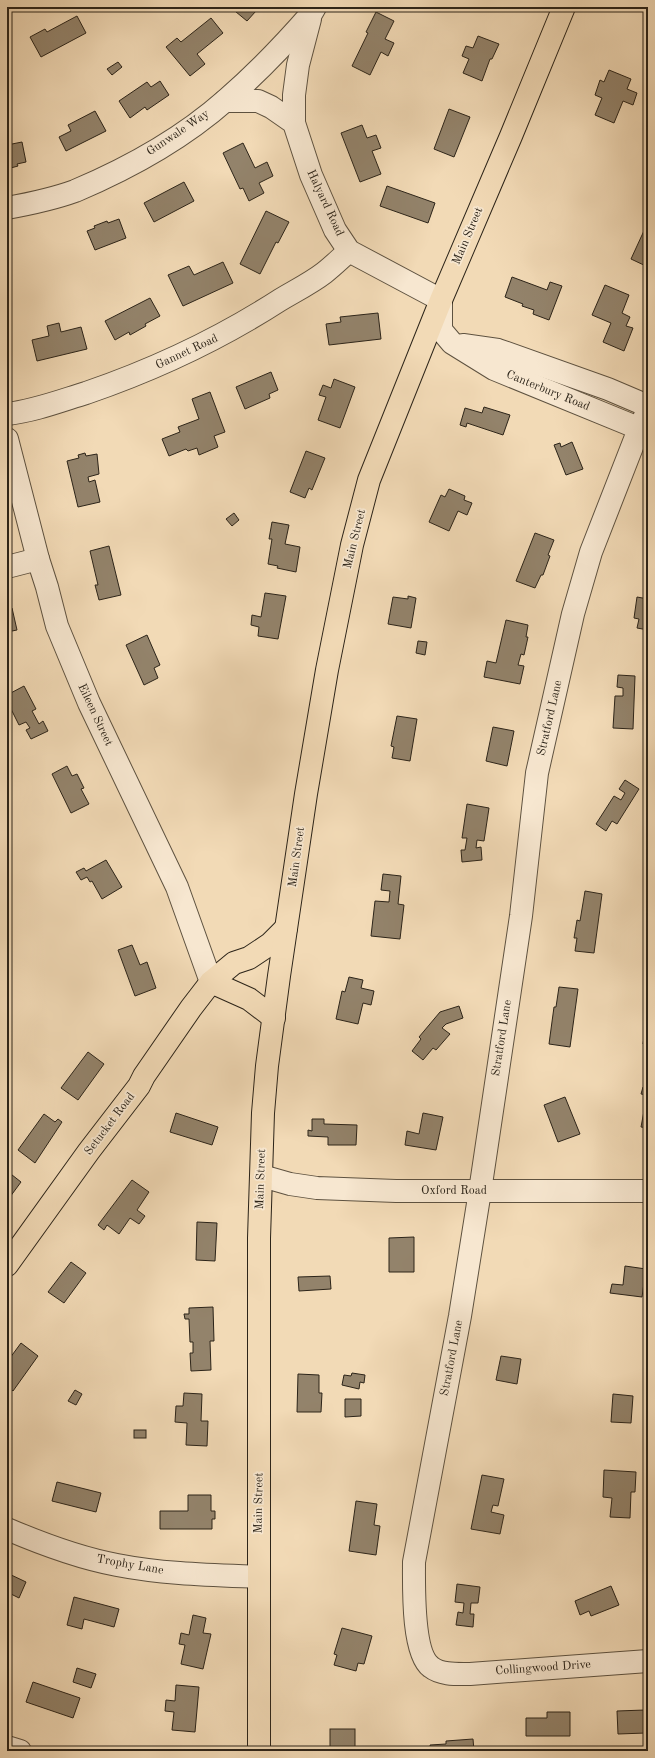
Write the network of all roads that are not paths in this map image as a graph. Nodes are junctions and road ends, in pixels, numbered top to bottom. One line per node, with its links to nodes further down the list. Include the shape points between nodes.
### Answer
1 (564, 7): 7 (main road, Main Street)
2 (313, 11): 3 (street, Gunwale Way, via 267,62); 4 (street, Halyard Road, via 298,65)
3 (225, 101): 4 (street, via 258,101); 5 (street, Gunwale Way, via 175,138 116,172 73,191)
4 (294, 123): 6 (street, Halyard Road, via 311,174 335,230)
5 (7, 208)
6 (349, 251): 7 (street, Halyard Road); 10 (street, Gannet Road, via 323,273 243,324 196,349 102,387 46,406)
7 (441, 300): 8 (street, Canterbury Road, via 441,330); 15 (main road, Main Street, via 369,480 352,545 324,685)
8 (452, 343): 9 (street, Canterbury Road, via 498,350); 11 (street, Canterbury Road, via 494,369)
9 (648, 406)
10 (7, 414)
11 (645, 424): 19 (street, Stratford Lane, via 591,552 573,614 537,773 521,916)
12 (7, 439): 13 (street, Eileen Street)
13 (38, 559): 14 (street); 16 (street, Eileen Street, via 57,626 84,693 178,887)
14 (7, 567)
15 (286, 928): 16 (main road, Setucket Road, via 270,944 248,958 234,963); 17 (main road, Main Street)
16 (211, 982): 17 (main road, via 249,1000); 21 (main road, Setucket Road, via 190,1008 139,1086)
17 (274, 1018): 18 (main road, Main Street, via 266,1066)
18 (262, 1176): 19 (street, Oxford Road, via 317,1188); 23 (main road, Main Street, via 259,1238)
19 (480, 1191): 20 (street, Oxford Road); 25 (street, Stratford Lane, via 460,1316 414,1562 414,1592 420,1651 424,1661)
20 (648, 1191)
21 (7, 1265)
22 (7, 1529): 23 (street, Trophy Lane, via 81,1556 116,1565 166,1572)
23 (259, 1577): 28 (main road, Main Street)
24 (648, 1661): 25 (street, Collingwood Drive, via 470,1674)
25 (438, 1671)
26 (7, 1747): 27 (street)
27 (20, 1751)
28 (259, 1751)

